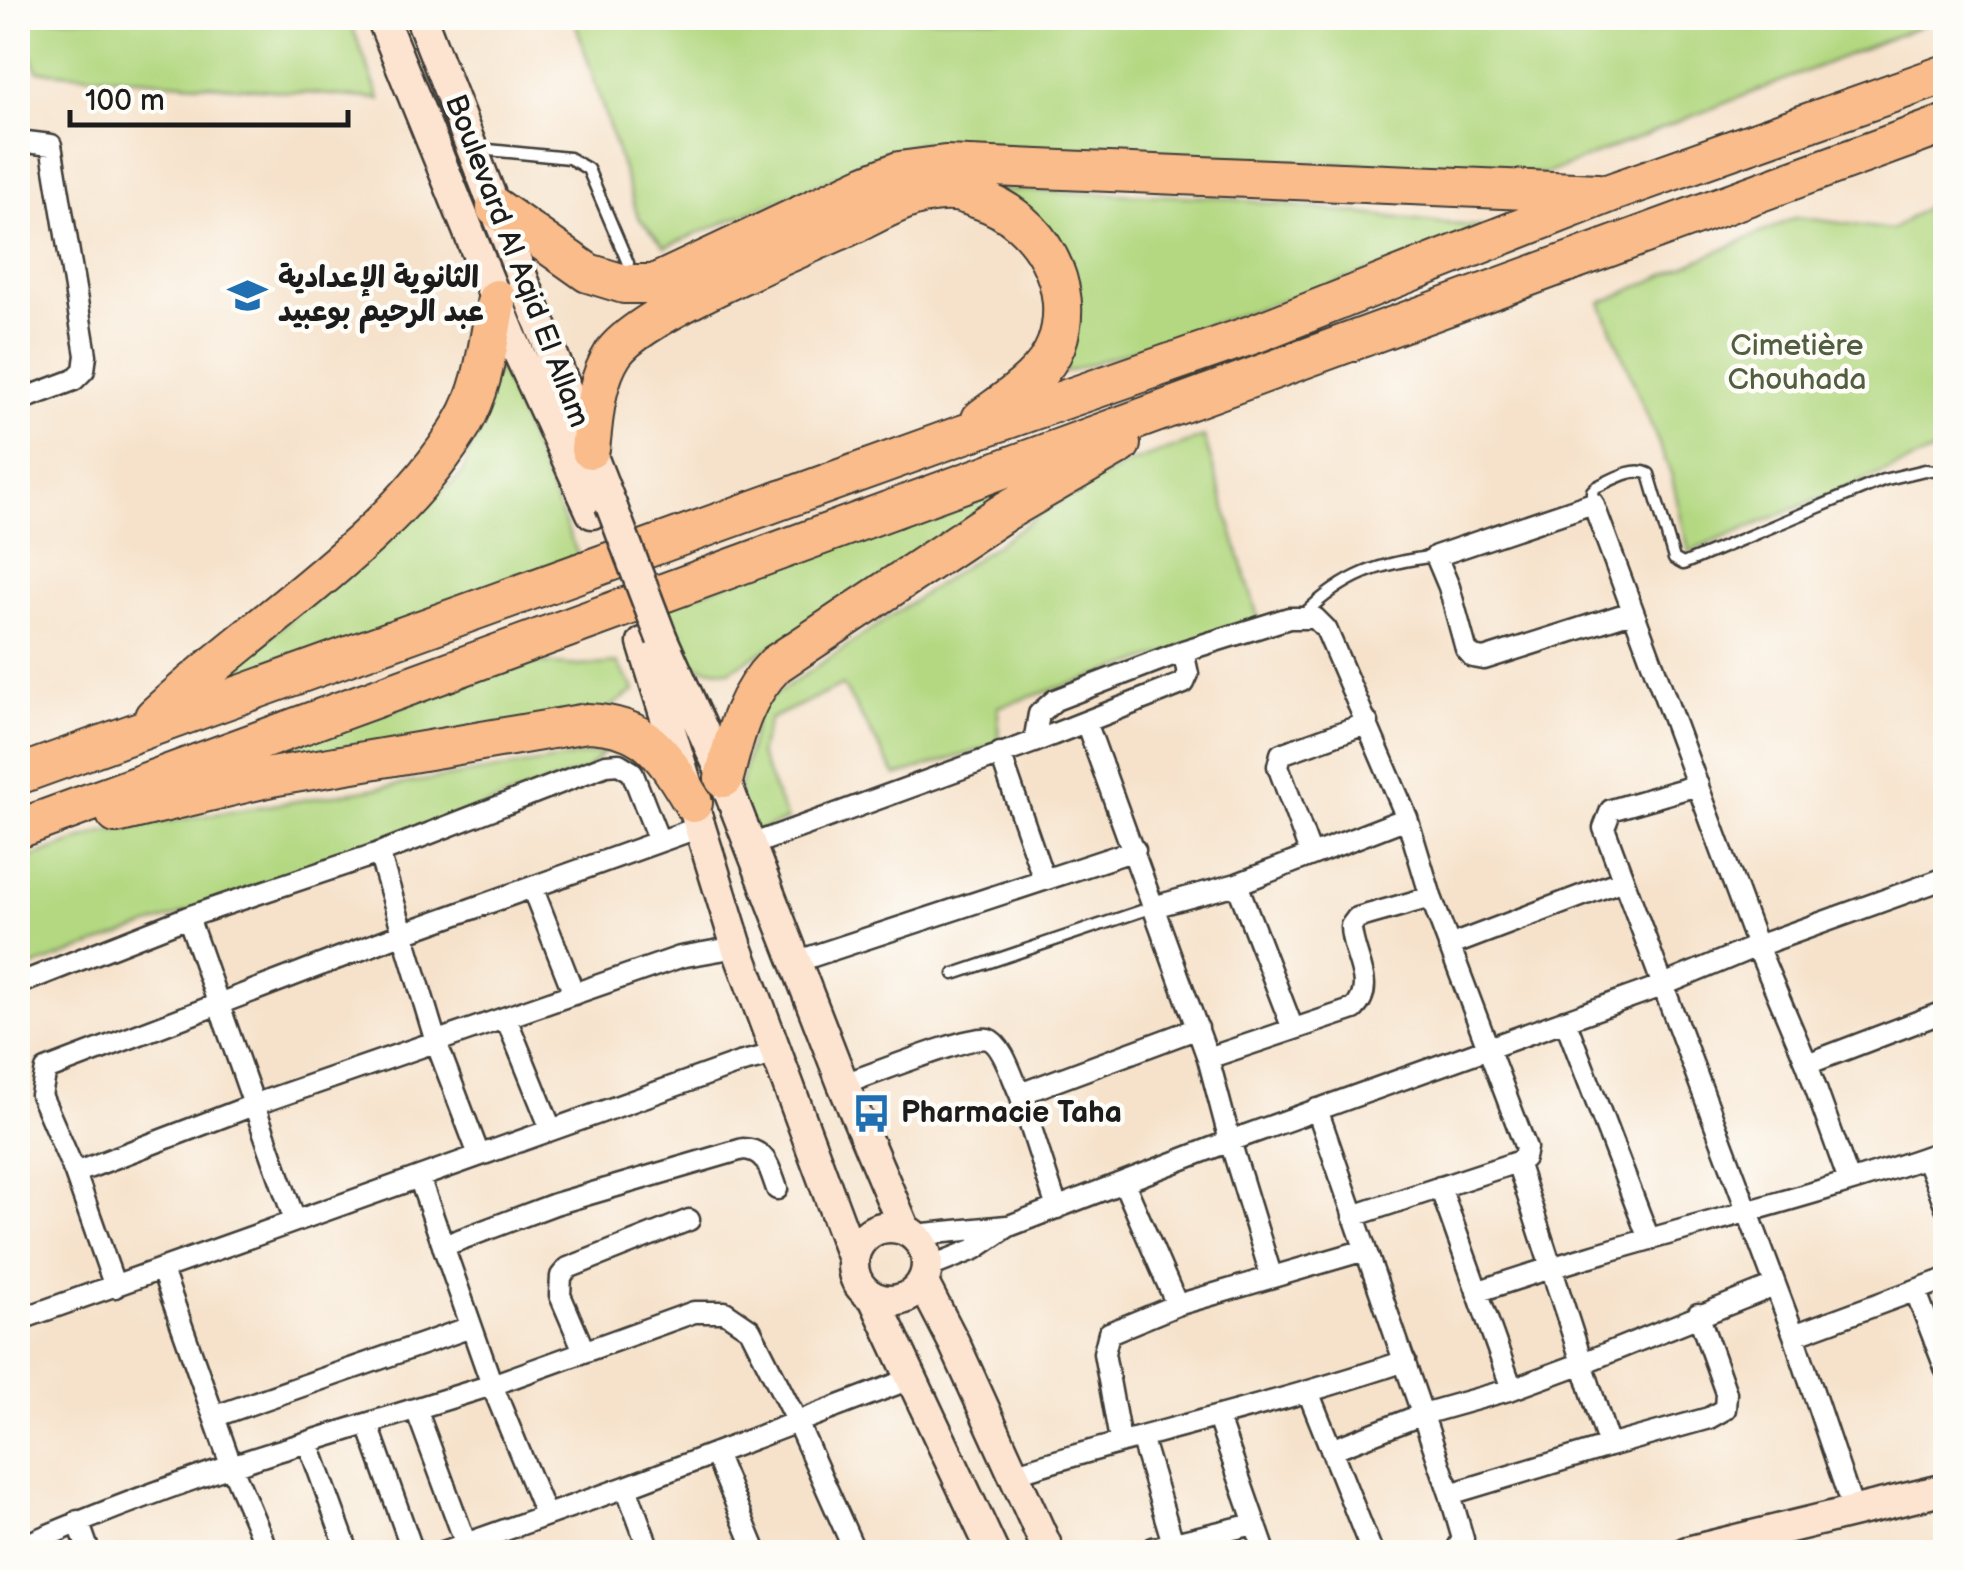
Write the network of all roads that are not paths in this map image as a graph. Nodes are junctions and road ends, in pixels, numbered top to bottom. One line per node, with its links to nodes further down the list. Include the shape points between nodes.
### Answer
1 (382, 18): 10 (main road, Boulevard Al Aqid El Allam)
2 (421, 18): 6 (main road, Boulevard Al Aqid El Allam)
3 (1946, 74): 7 (highway)
4 (1946, 124): 12 (highway)
5 (18, 141): 13 (street, via 51,145 86,355 74,380)
6 (473, 148): 8 (main road, Boulevard Al Aqid El Allam); 9 (lane, via 568,158 588,170)
7 (1610, 193): 8 (highway, via 945,165 899,171 654,284 588,274); 14 (highway, via 1254,334)
8 (496, 208): 15 (main road, Boulevard Al Aqid El Allam)
9 (628, 263)
10 (496, 298): 18 (main road, Boulevard Al Aqid El Allam); 26 (highway, via 481,383 464,423 419,482 368,535)
11 (18, 358): 13 (street)
12 (1260, 376): 30 (highway, via 1037,493 776,664 745,704); 34 (highway)
13 (20, 400)
14 (959, 436): 15 (highway, via 1042,368 1056,346 1062,317 1049,254 994,204 955,192 920,195 640,329 614,352 601,380); 26 (highway)
15 (590, 449): 18 (main road, Boulevard Al Aqid El Allam)
16 (1946, 472): 17 (lane, via 1882,480 1683,564 1674,559 1645,471 1596,487)
17 (1592, 503): 19 (street); 20 (street)
18 (601, 509): 22 (main road)
19 (1436, 556): 20 (street, via 1473,657); 21 (lane, via 1348,578)
20 (1632, 612): 31 (street)
21 (1302, 616): 23 (street); 25 (street, via 1326,629)
22 (652, 641): 30 (main road); 32 (main road)
23 (1182, 652): 24 (street, via 1184,683); 27 (street, via 1055,700 1039,714)
24 (1086, 722): 27 (street); 38 (street)
25 (1368, 723): 33 (street); 40 (street, via 1278,759)
26 (143, 728): 29 (highway)
27 (1034, 742): 28 (street)
28 (1000, 754): 37 (street); 42 (street)
29 (18, 775)
30 (724, 778): 37 (main road)
31 (1698, 784): 43 (street, via 1611,810 1604,828); 52 (street)
32 (696, 815): 35 (highway, via 664,757 642,736 614,724 587,724 271,777); 36 (street); 50 (main road)
33 (1407, 818): 40 (street); 46 (street)
34 (18, 829)
35 (18, 841)
36 (659, 841): 39 (street, via 632,772 620,764); 45 (street)
37 (748, 846): 53 (main road)
38 (1134, 850): 42 (street); 47 (street)
39 (379, 853): 48 (street); 49 (street)
40 (1311, 855): 44 (street)
41 (1946, 878): 52 (street)
42 (1044, 880): 53 (street)
43 (1623, 880): 51 (street); 56 (street)
44 (1237, 884): 47 (street); 63 (street)
45 (532, 887): 49 (street); 57 (street)
46 (1431, 896): 51 (street); 63 (street, via 1357,918 1351,935 1363,1000)
47 (1153, 907): 54 (lane); 62 (street)
48 (188, 917): 55 (street); 58 (street)
49 (404, 933): 58 (street); 64 (street)
50 (736, 946): 57 (street, via 680,957); 66 (main road)
51 (1449, 946): 65 (street)
52 (1756, 946): 56 (street); 68 (street)
53 (795, 962): 69 (main road)
54 (954, 974)
55 (18, 984)
56 (1661, 986): 61 (street); 86 (street)
57 (574, 994): 60 (street)
58 (220, 1003): 71 (street); 78 (street, via 46,1070 42,1095)
59 (1946, 1011): 68 (street)
60 (506, 1018): 64 (street); 73 (street)
61 (1565, 1020): 65 (street); 92 (street)
62 (1198, 1028): 67 (street); 70 (street)
63 (1294, 1029): 67 (street)
64 (436, 1042): 71 (street); 76 (street)
65 (1488, 1049): 72 (street); 77 (street, via 1524,1138 1526,1154)
66 (776, 1054): 73 (street); 95 (main road)
67 (1208, 1058): 74 (street)
68 (1807, 1064): 80 (street)
69 (843, 1084): 70 (street, via 975,1039 996,1046); 91 (main road)
70 (1020, 1094): 85 (street)
71 (256, 1104): 78 (street); 89 (street)
72 (1317, 1109): 74 (street); 87 (street)
73 (551, 1130): 76 (street)
74 (1230, 1141): 81 (street); 98 (street)
75 (1936, 1154): 80 (street); 84 (street)
76 (479, 1155): 79 (street)
77 (1516, 1162): 82 (street); 96 (street)
78 (75, 1172): 102 (street)
79 (419, 1176): 89 (street); 93 (street)
80 (1849, 1181): 86 (street)
81 (1124, 1183): 85 (street); 106 (street)
82 (1440, 1187): 87 (street); 103 (street)
83 (777, 1189): 93 (street, via 766,1160 744,1149 555,1204)
84 (1946, 1207)
85 (1057, 1208): 90 (street)
86 (1745, 1210): 92 (street); 101 (street)
87 (1353, 1216): 94 (street)
88 (689, 1220): 111 (street, via 561,1276 560,1295)
89 (295, 1221): 97 (street)
90 (1009, 1226): 91 (street); 99 (street)
91 (909, 1232): 95 (main road, via 878,1228 857,1246); 99 (main road, via 922,1244)
92 (1648, 1239): 96 (street)
93 (443, 1246): 109 (street)
94 (1365, 1250): 98 (street); 112 (street)
95 (853, 1259): 105 (main road, via 857,1282)
96 (1552, 1267): 103 (street); 113 (street)
97 (162, 1270): 102 (street); 121 (street)
98 (1272, 1275): 106 (street)
99 (925, 1276): 105 (main road, via 902,1300); 131 (main road)
100 (1946, 1280): 104 (street)
101 (1774, 1286): 107 (street); 110 (street)
102 (115, 1288): 108 (street)
103 (1478, 1292): 117 (street)
104 (1916, 1292): 110 (street); 114 (street)
105 (874, 1298): 115 (main road)
106 (1176, 1305): 125 (street, via 1120,1326 1105,1342 1106,1369)
107 (1698, 1314): 113 (street); 127 (street, via 1726,1393 1724,1409)
108 (18, 1320)
109 (471, 1327): 116 (street); 121 (street)
110 (1794, 1335): 135 (street)
111 (584, 1351): 116 (street); 123 (street, via 694,1312 725,1312 750,1329)
112 (1405, 1360): 118 (street); 120 (street)
113 (1580, 1364): 117 (street); 127 (street)
114 (1946, 1370)
115 (910, 1380): 123 (street); 150 (main road)
116 (492, 1384): 119 (street); 136 (street)
117 (1512, 1388): 120 (street)
118 (1309, 1394): 122 (street); 128 (street)
119 (416, 1408): 124 (street); 139 (street)
120 (1424, 1414): 128 (street); 134 (street)
121 (216, 1416): 130 (street)
122 (1218, 1418): 125 (street); 138 (street)
123 (797, 1422): 129 (street); 149 (street)
124 (368, 1425): 126 (street); 145 (street)
125 (1130, 1439): 131 (street); 140 (street)
126 (308, 1442): 130 (street); 144 (street)
127 (1609, 1446): 134 (street)
128 (1331, 1450): 154 (street)
129 (716, 1453): 132 (street); 148 (street)
130 (231, 1465): 137 (street); 143 (street)
131 (1013, 1474): 151 (main road)
132 (626, 1487): 136 (street); 147 (street)
133 (1946, 1489): 135 (main road)
134 (1450, 1494): 155 (street, via 1463,1538)
135 (1854, 1513): 156 (main road)
136 (545, 1514): 139 (street)
137 (78, 1521): 141 (street); 142 (street)
138 (1254, 1524): 140 (street); 153 (street)
139 (466, 1544): 146 (street)
140 (1174, 1544): 152 (street)
141 (18, 1548)
142 (89, 1552)
143 (268, 1552)
144 (348, 1552)
145 (413, 1552)
146 (443, 1552)
147 (650, 1552)
148 (756, 1552)
149 (854, 1552)
150 (993, 1552)
151 (1048, 1552)
152 (1150, 1552)
153 (1265, 1552)
154 (1372, 1552)
155 (1455, 1552)
156 (1687, 1552)

